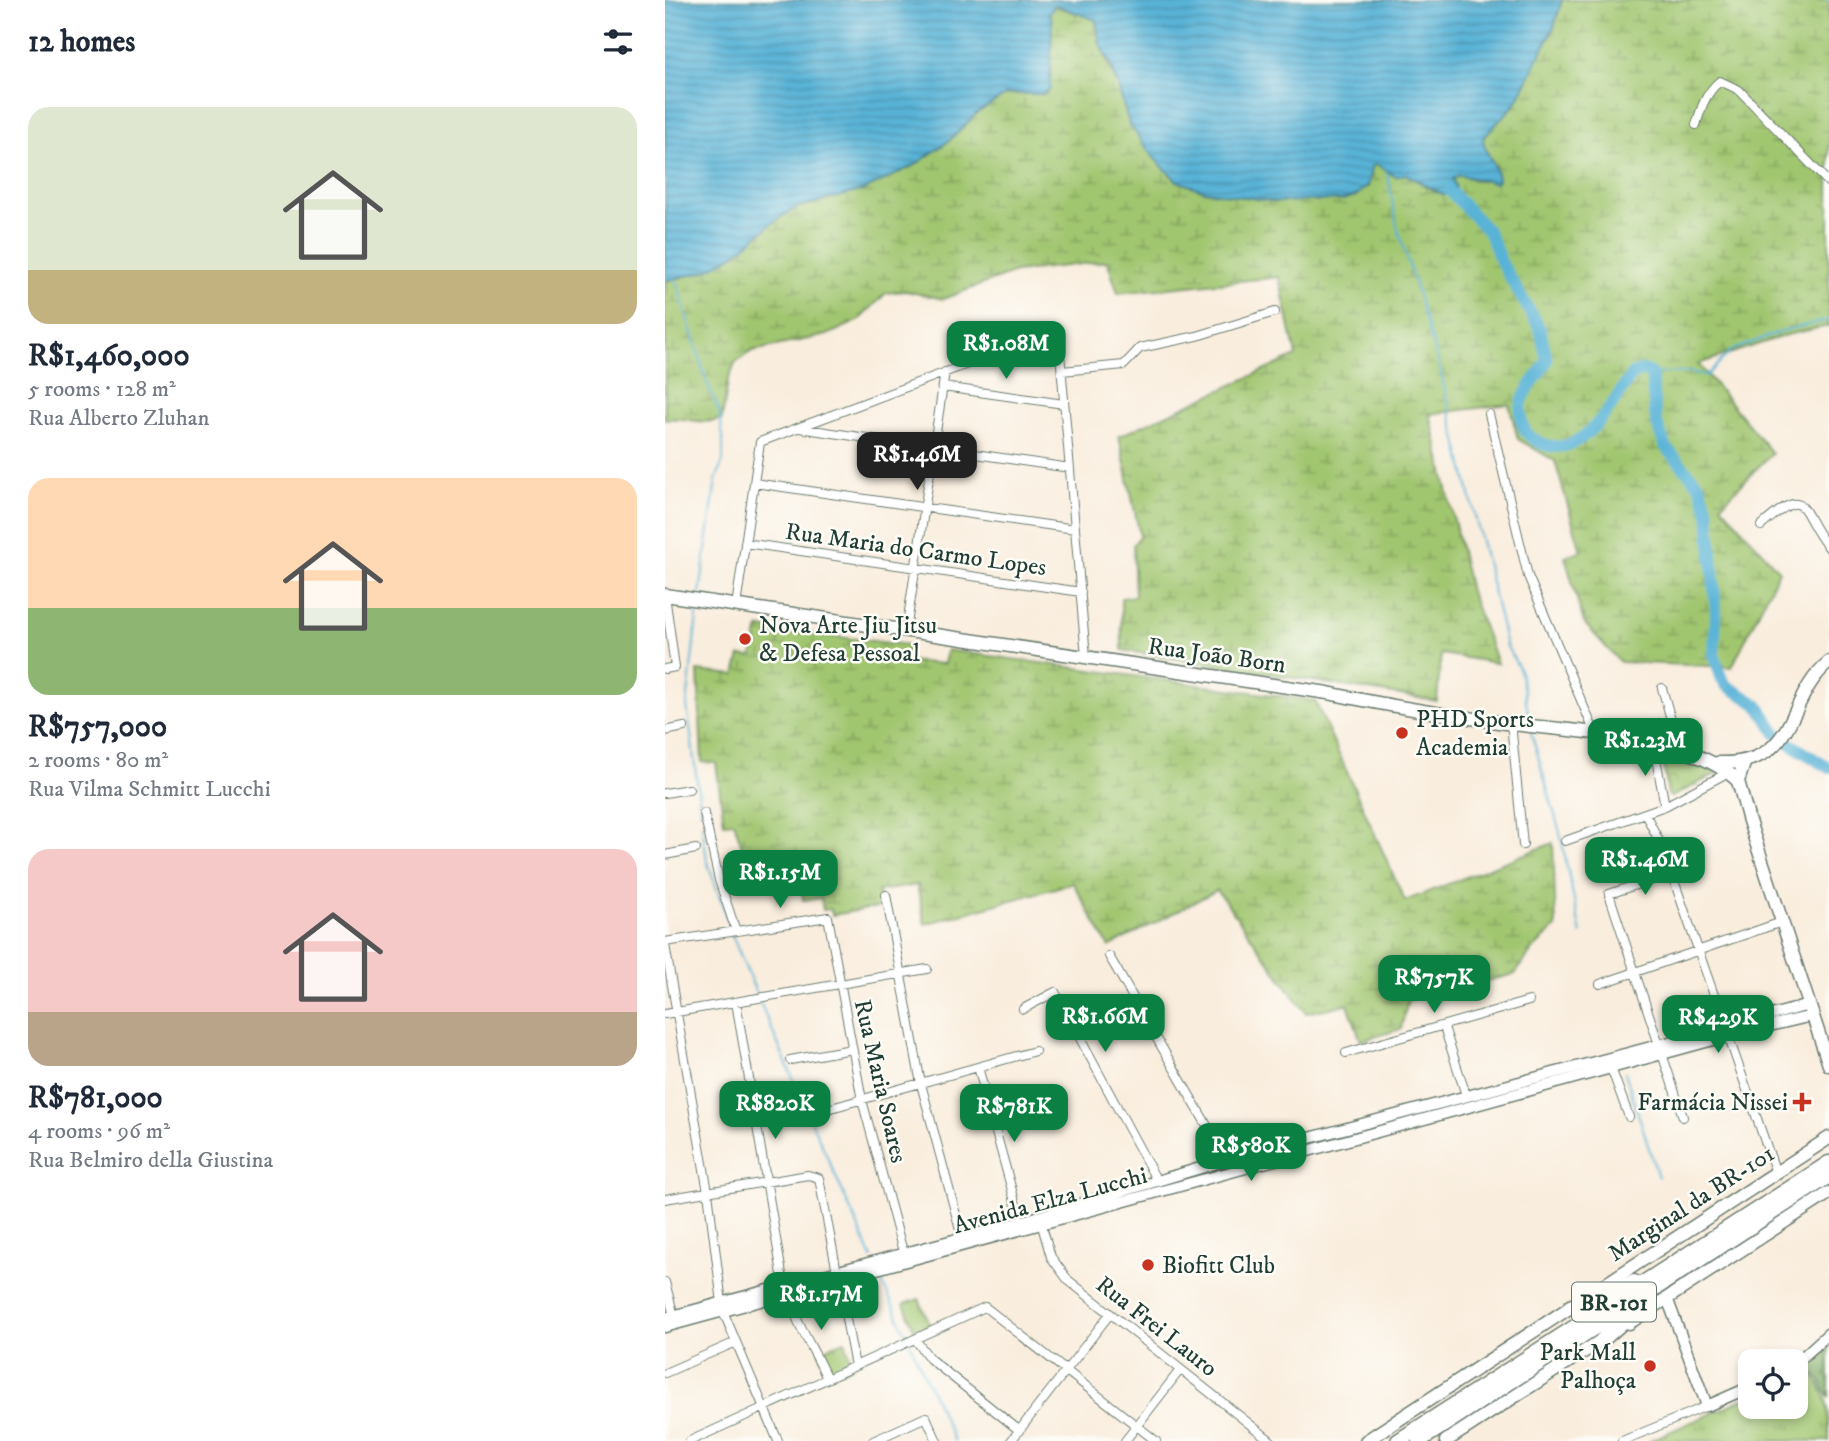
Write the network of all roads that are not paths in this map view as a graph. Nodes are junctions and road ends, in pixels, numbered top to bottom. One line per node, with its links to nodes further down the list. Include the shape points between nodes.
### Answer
1 (1696, 125): 2 (street, via 1714,86 1727,82)
2 (1829, 183)
3 (1275, 312): 4 (street, via 1140,348 1124,365)
4 (1062, 371): 5 (street, via 1058,330); 7 (street)
5 (945, 372): 6 (street); 9 (street)
6 (943, 387): 7 (street); 10 (street)
7 (1064, 404): 11 (street)
8 (1489, 414): 30 (street, via 1528,576)
9 (798, 427): 10 (street); 12 (street, via 760,442)
10 (934, 448): 11 (street); 13 (street)
11 (1070, 468): 15 (street)
12 (754, 483): 13 (street); 16 (street)
13 (925, 508): 15 (street); 18 (street)
14 (1761, 526): 17 (street, via 1787,503 1797,502)
15 (1075, 530): 19 (street)
16 (745, 543): 18 (street, Rua Maria do Carmo Lopes); 21 (street)
17 (1829, 548)
18 (916, 568): 19 (street, Rua Maria do Carmo Lopes); 22 (street)
19 (1081, 592): 23 (street)
20 (665, 595): 21 (main road, Rua João Born); 25 (street, via 675,667)
21 (737, 606): 22 (main road, Rua João Born)
22 (907, 631): 23 (main road, Rua João Born)
23 (1086, 657): 27 (main road, Rua João Born)
24 (1829, 662): 33 (main road, via 1810,684 1783,736 1766,752)
25 (665, 669)
26 (1662, 688): 32 (street)
27 (1511, 723): 30 (main road, Rua João Born); 42 (street)
28 (684, 727): 29 (street)
29 (665, 731)
30 (1595, 733): 31 (main road, Rua João Born)
31 (1653, 743): 32 (main road, Rua João Born); 38 (street)
32 (1680, 751): 34 (main road, Rua João Born)
33 (1745, 761): 34 (main road); 35 (main road)
34 (1717, 763): 35 (main road)
35 (1734, 776): 38 (street); 47 (main road)
36 (689, 789): 37 (street)
37 (665, 793)
38 (1665, 806): 40 (street)
39 (703, 813): 48 (street)
40 (1645, 813): 41 (street); 45 (street)
41 (1565, 841)
42 (1523, 845)
43 (696, 849): 44 (street)
44 (665, 855)
45 (1672, 873): 50 (street); 53 (street, via 1609,894)
46 (886, 895): 54 (street)
47 (1782, 922): 50 (street); 60 (main road)
48 (732, 931): 49 (street); 55 (street, Rua Maria Soares, via 828,917)
49 (665, 943): 61 (street)
50 (1697, 948): 53 (street); 64 (street)
51 (1109, 956): 82 (street)
52 (927, 969): 54 (street)
53 (1634, 971): 56 (street); 66 (street)
54 (900, 974): 55 (street); 73 (street)
55 (840, 984): 58 (street); 65 (street, Rua Maria Soares)
56 (1600, 984)
57 (1529, 1001): 63 (street)
58 (736, 1002): 61 (street); 78 (street)
59 (1023, 1009): 86 (street, via 1055,992)
60 (1810, 1010): 64 (main road, Avenida Elza Lucchi); 70 (main road)
61 (677, 1012): 62 (street); 88 (street)
62 (665, 1014)
63 (1444, 1027): 68 (street); 74 (street)
64 (1727, 1030): 66 (main road, Avenida Elza Lucchi); 84 (street)
65 (852, 1049): 69 (street); 75 (street, Rua Maria Soares)
66 (1660, 1049): 72 (main road, Avenida Elza Lucchi); 74 (main road, Avenida Elza Lucchi); 77 (street)
67 (1035, 1051): 71 (street)
68 (1346, 1053)
69 (790, 1059)
70 (1829, 1065)
71 (978, 1067): 73 (street); 92 (street)
72 (1611, 1068): 76 (street); 81 (main road, Avenida Elza Lucchi)
73 (921, 1084): 75 (street); 93 (street)
74 (1466, 1095): 79 (main road, Avenida Elza Lucchi)
75 (862, 1100): 78 (street); 94 (street, Rua Maria Soares)
76 (1629, 1117)
77 (1683, 1117)
78 (757, 1122): 87 (street)
79 (1317, 1136): 81 (main road); 82 (main road, Avenida Elza Lucchi)
80 (1829, 1138): 84 (main road, Marginal da BR-101)
81 (1321, 1148): 91 (main road, Avenida Elza Lucchi)
82 (1227, 1160): 86 (main road, Avenida Elza Lucchi)
83 (1829, 1163): 95 (highway, BR-101)
84 (1776, 1173): 102 (main road, Marginal da BR-101)
85 (1829, 1176): 96 (highway, BR-101)
86 (1157, 1181): 91 (main road, Avenida Elza Lucchi)
87 (767, 1182): 88 (street); 97 (street, via 816,1176 821,1181); 99 (street)
88 (708, 1192): 90 (street); 101 (street)
89 (1829, 1194): 100 (main road)
90 (665, 1199)
91 (1040, 1220): 92 (main road, Avenida Elza Lucchi); 103 (street, Rua Frei Lauro, via 1061,1273)
92 (1021, 1226): 93 (main road, Avenida Elza Lucchi); 94 (main road, Avenida Elza Lucchi)
93 (962, 1237): 94 (main road, Avenida Elza Lucchi)
94 (905, 1257): 97 (main road, Avenida Elza Lucchi)
95 (1661, 1271): 102 (highway); 130 (highway, BR-101)
96 (1677, 1273): 107 (highway); 131 (highway, BR-101)
97 (839, 1276): 99 (main road, Avenida Elza Lucchi); 111 (street)
98 (665, 1282): 104 (street)
99 (787, 1290): 101 (main road, Avenida Elza Lucchi); 115 (street, via 795,1320)
100 (1667, 1298): 107 (main road); 117 (main road)
101 (722, 1307): 104 (main road, Avenida Elza Lucchi); 105 (main road, Avenida Elza Lucchi); 109 (street)
102 (1570, 1307): 129 (main road, Marginal da BR-101)
103 (1110, 1314): 112 (street, Rua Frei Lauro); 113 (street)
104 (670, 1317)
105 (665, 1327)
106 (1829, 1333): 110 (main road)
107 (1602, 1340): 132 (main road)
108 (911, 1341): 111 (street); 113 (street, via 985,1307); 120 (street)
109 (736, 1342): 114 (street); 118 (street)
110 (1808, 1352)
111 (855, 1366): 115 (street)
112 (1180, 1370): 119 (street); 128 (street, Rua Frei Lauro)
113 (1066, 1371): 119 (street); 120 (street)
114 (665, 1373)
115 (827, 1379): 118 (street)
116 (1738, 1392): 117 (main road)
117 (1707, 1406): 133 (street)
118 (763, 1408): 121 (street); 122 (street)
119 (1136, 1425): 126 (street); 127 (street)
120 (1020, 1431): 125 (street)
121 (695, 1440)
122 (778, 1441)
123 (873, 1441): 124 (street, via 926,1417)
124 (937, 1441)
125 (1011, 1441)
126 (1125, 1441)
127 (1156, 1441)
128 (1271, 1441)
129 (1366, 1441)
130 (1398, 1441)
131 (1419, 1441)
132 (1446, 1441)
133 (1622, 1441)

